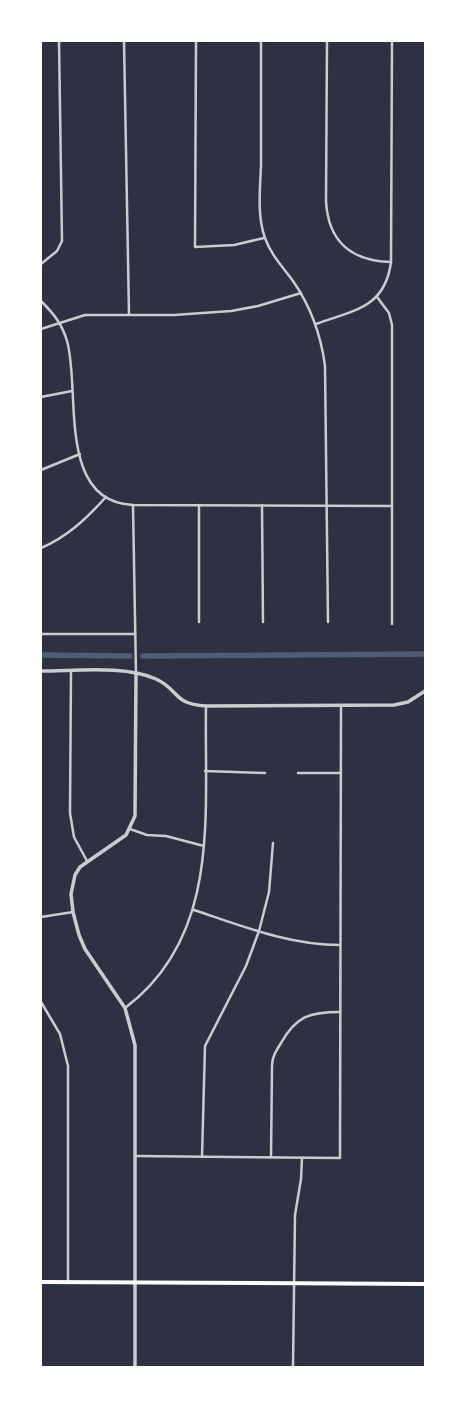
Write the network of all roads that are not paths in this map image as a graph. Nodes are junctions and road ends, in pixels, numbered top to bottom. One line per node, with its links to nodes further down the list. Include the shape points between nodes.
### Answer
1 (59, 41): 9 (street, via 62,241 57,251)
2 (124, 41): 13 (street)
3 (196, 41): 7 (street, via 195,247 228,246)
4 (261, 41): 7 (street, via 260,209)
5 (327, 41): 8 (street, via 326,201 329,223 340,242 358,256 368,260)
6 (392, 41): 8 (street)
7 (264, 238): 10 (street)
8 (392, 262): 11 (street, via 386,284)
9 (41, 264)
10 (301, 293): 13 (street, via 231,311 203,314); 15 (street)
11 (377, 297): 15 (street, via 363,306); 26 (street, via 389,313 392,325)
12 (41, 301): 14 (street)
13 (129, 314): 14 (street, via 85,315)
14 (60, 322): 16 (street); 17 (street, via 70,352)
15 (316, 324): 25 (street, via 325,366)
16 (41, 329)
17 (72, 391): 18 (street); 19 (street, via 73,423)
18 (41, 397)
19 (80, 454): 20 (street); 21 (street, via 93,485)
20 (41, 470)
21 (105, 498): 22 (street); 27 (street, via 74,529)
22 (133, 505): 23 (street); 33 (street)
23 (199, 505): 24 (street); 28 (street)
24 (262, 505): 25 (street); 29 (street)
25 (326, 506): 26 (street); 30 (street)
26 (392, 506): 31 (street)
27 (41, 548)
28 (199, 622)
29 (263, 622)
30 (328, 622)
31 (392, 624)
32 (41, 634): 33 (street)
33 (135, 634): 36 (street)
34 (41, 671): 35 (street)
35 (70, 671): 36 (street, via 129,671); 47 (street, via 70,813 74,837)
36 (136, 674): 38 (street, via 157,680 186,704); 44 (street, via 136,807)
37 (425, 691): 39 (street, via 408,702 394,705)
38 (206, 706): 39 (street); 40 (street)
39 (341, 706): 43 (street)
40 (205, 771): 41 (street); 46 (street)
41 (265, 773)
42 (298, 773): 43 (street)
43 (340, 773): 52 (street)
44 (130, 829): 46 (street, via 147,835 166,836); 47 (street, via 117,842)
45 (273, 843): 51 (street, via 269,892)
46 (204, 846): 48 (street, via 202,873)
47 (87, 861): 49 (street, via 75,875 72,885)
48 (194, 910): 51 (street); 54 (street, via 171,958 153,984)
49 (73, 912): 50 (street); 54 (street, via 85,949)
50 (41, 918)
51 (259, 931): 52 (street, via 317,945); 57 (street, via 246,966 205,1046)
52 (340, 945): 55 (street)
53 (41, 1002): 61 (street, via 60,1034 68,1066)
54 (125, 1008): 56 (street, via 135,1045)
55 (340, 1012): 58 (street, via 305,1016 287,1032 275,1053 272,1066); 59 (street, via 340,1158)
56 (136, 1156): 57 (street); 62 (street)
57 (202, 1157): 58 (street)
58 (271, 1157): 59 (street)
59 (302, 1158): 63 (street, via 295,1215)
60 (41, 1282): 61 (main road)
61 (68, 1282): 62 (main road)
62 (135, 1282): 63 (main road); 65 (street)
63 (293, 1284): 64 (main road); 66 (street)
64 (425, 1284)
65 (135, 1367)
66 (293, 1367)

